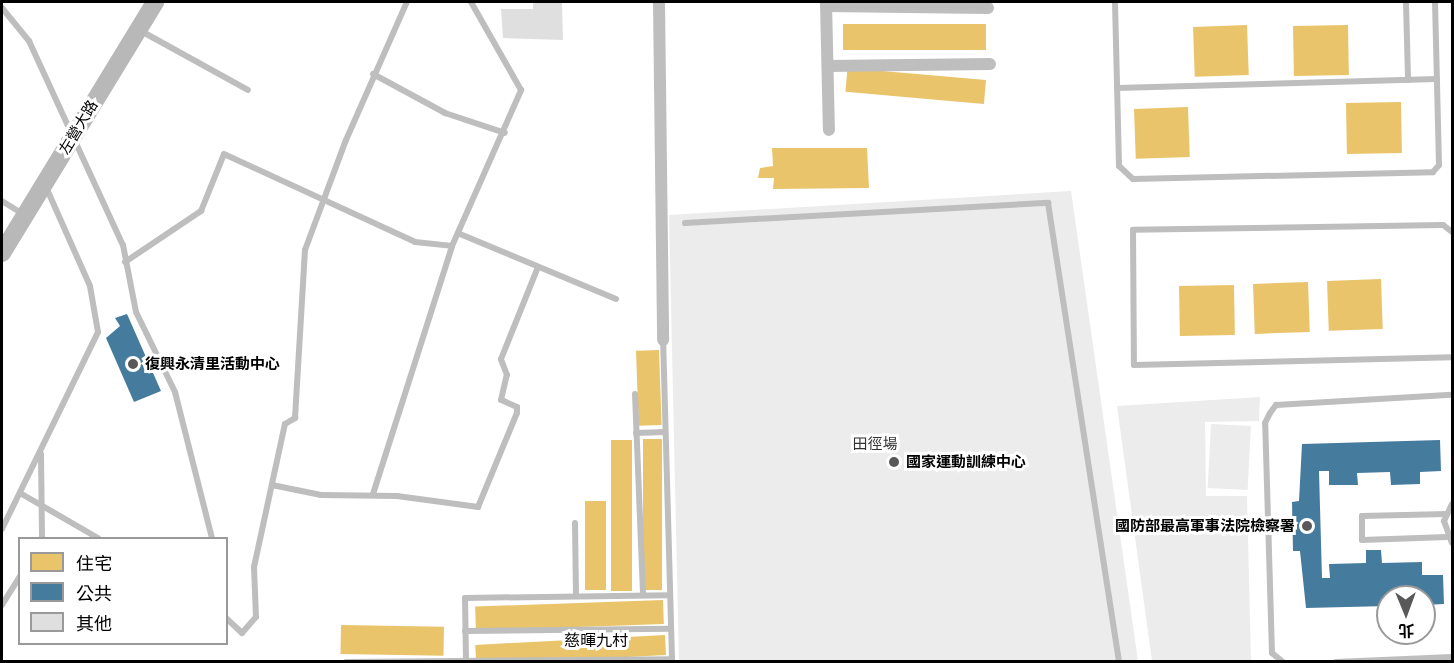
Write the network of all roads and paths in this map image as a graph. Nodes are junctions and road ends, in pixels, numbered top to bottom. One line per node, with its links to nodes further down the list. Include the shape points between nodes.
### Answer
1 (155, 2): 11 (street, 左營大路)
2 (407, 2): 14 (lane)
3 (471, 2): 20 (lane, via 521,85)
4 (659, 2): 34 (street)
5 (1115, 2): 17 (lane)
6 (1406, 2): 16 (lane)
7 (1436, 2): 15 (lane)
8 (826, 4): 10 (street); 13 (street)
9 (2, 8): 21 (lane, via 29,41)
10 (988, 8)
11 (138, 29): 18 (lane); 21 (street, 左營大路)
12 (990, 64): 13 (street)
13 (828, 66): 19 (street)
14 (373, 74): 20 (lane, via 445,112); 23 (lane)
15 (1437, 79): 16 (lane); 17 (lane, via 1439,165 1427,173 1127,178 1119,166)
16 (1408, 80): 17 (lane)
17 (1117, 88)
18 (248, 90)
19 (829, 130)
20 (505, 133): 28 (lane)
21 (73, 136): 22 (street, 左營大路); 31 (lane, via 123,244)
22 (44, 184): 25 (street, 左營大路); 40 (lane, via 90,286 98,332)
23 (322, 200): 29 (lane, via 416,242); 31 (lane, via 224,154 201,211); 41 (lane, via 305,250 295,418 285,424)
24 (2, 201): 25 (lane)
25 (25, 215): 30 (street, 左營大路)
26 (685, 223): 64 (lane, via 1048,203)
27 (1452, 233): 35 (lane, via 1443,225 1134,230 1134,364)
28 (460, 234): 29 (lane); 32 (lane)
29 (452, 246): 43 (lane)
30 (2, 253)
31 (125, 262): 51 (lane, via 136,312 175,392)
32 (538, 267): 33 (lane); 43 (lane, via 501,359 507,375 501,400 517,407 517,413 477,507)
33 (616, 299)
34 (663, 340): 38 (lane)
35 (1452, 357)
36 (635, 394): 39 (lane)
37 (1452, 395): 65 (lane, via 1276,405 1269,412 1272,653)
38 (665, 432): 39 (lane); 55 (lane)
39 (636, 433): 54 (lane)
40 (41, 453): 42 (lane); 45 (lane)
41 (272, 485): 43 (lane, via 321,495); 58 (lane, via 254,567 253,625 242,633)
42 (20, 493): 45 (lane); 48 (lane)
43 (374, 494)
44 (1452, 504): 46 (lane)
45 (42, 505): 49 (lane); 50 (lane)
46 (1446, 513): 52 (lane); 52 (lane, via 1362,516 1362,540)
47 (574, 523): 56 (lane)
48 (2, 529)
49 (42, 537)
50 (96, 537)
51 (212, 537)
52 (1450, 540)
53 (18, 579): 57 (lane)
54 (643, 595): 55 (lane); 56 (lane)
55 (670, 595): 59 (lane)
56 (576, 596): 60 (lane, via 465,598)
57 (2, 605)
58 (228, 620)
59 (671, 629): 60 (lane); 62 (lane, via 672,659)
60 (465, 631): 62 (lane)
61 (1452, 657): 66 (lane)
62 (466, 661): 63 (lane)
63 (346, 662)
64 (1119, 662)
65 (1283, 662)
66 (1336, 662)

